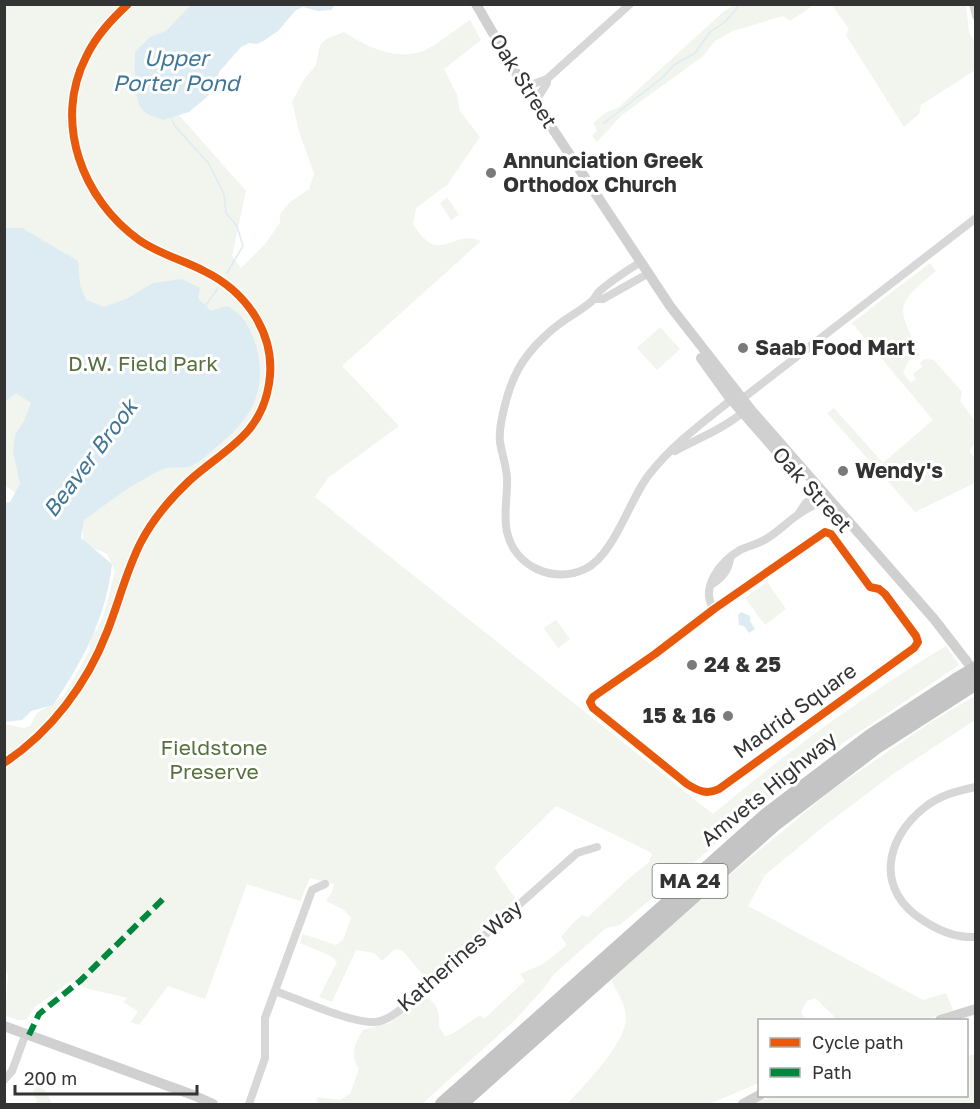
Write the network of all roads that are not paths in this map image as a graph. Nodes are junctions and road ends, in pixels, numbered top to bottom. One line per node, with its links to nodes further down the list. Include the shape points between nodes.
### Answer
1 (128, 4): 20 (street, via 94,43 76,84 72,123 84,173 102,204 134,235 158,251 215,277 243,299 269,348 267,396 253,425 235,445 198,473 151,524 133,558 108,631 85,678 55,718)
2 (476, 4): 7 (main road, Oak Street)
3 (630, 4): 6 (street)
4 (973, 4): 5 (street)
5 (975, 16)
6 (547, 80): 7 (street); 8 (street)
7 (525, 87): 8 (main road, Oak Street)
8 (535, 102): 10 (main road, Oak Street)
9 (975, 218): 13 (street)
10 (641, 262): 11 (main road, Oak Street); 12 (street)
11 (649, 273): 12 (street, via 603,299); 13 (main road, Oak Street, via 683,332)
12 (594, 299): 15 (street, via 549,333 513,381 500,439 507,474 506,519 510,541 522,558 542,572 562,575 587,568 616,534 649,475)
13 (737, 399): 14 (main road, Oak Street); 15 (street); 16 (main road, Oak Street)
14 (742, 413): 15 (street); 16 (main road, Oak Street)
15 (671, 453)
16 (821, 496): 17 (street, via 805,504 799,514 767,539 740,550 723,564 708,598); 18 (main road, Oak Street)
17 (714, 609): 17 (street, Madrid Square, via 590,702 687,784 704,792 718,789 918,642 882,591 870,587 828,532)
18 (973, 667): 19 (highway, Amvets Highway / MA 24, bridge)
19 (965, 684): 34 (highway, Amvets Highway / MA 24, via 862,742 766,815); 35 (highway, Amvets Highway / MA 24, via 783,818)
20 (4, 763)
21 (975, 787): 24 (street, via 950,792 925,806 897,838 889,867 900,898 920,919 951,935)
22 (597, 847): 25 (street, Katherines Way, via 577,853 388,1018 356,1021)
23 (325, 884): 25 (street, via 312,890)
24 (975, 937)
25 (275, 990): 33 (street, via 265,1018 265,1058)
26 (975, 1009): 27 (main road)
27 (943, 1019)
28 (4, 1026): 29 (main road)
29 (26, 1033): 30 (street, via 12,1071); 32 (main road)
30 (4, 1080)
31 (758, 1096): 36 (main road)
32 (213, 1104)
33 (249, 1104)
34 (442, 1104)
35 (461, 1104)
36 (743, 1104)

